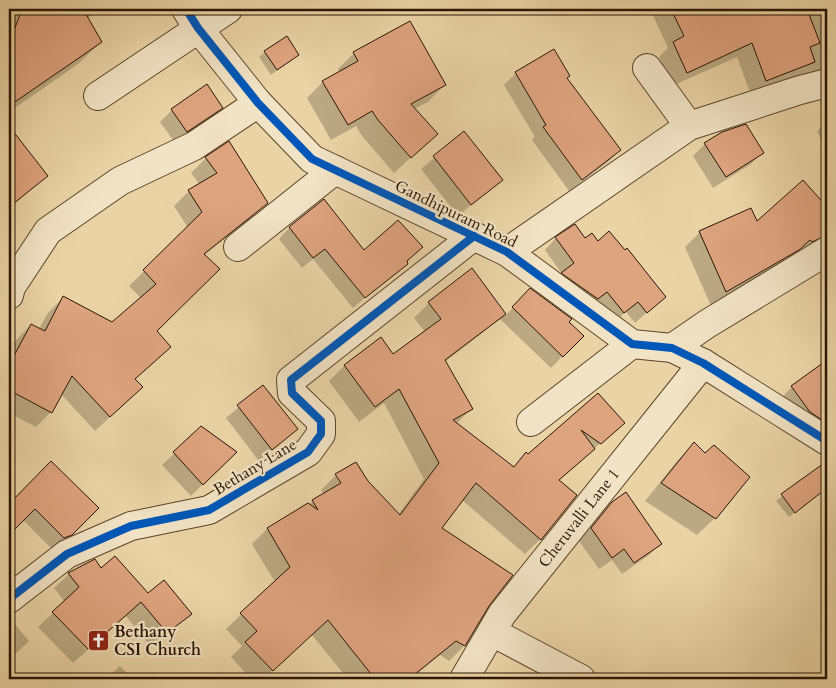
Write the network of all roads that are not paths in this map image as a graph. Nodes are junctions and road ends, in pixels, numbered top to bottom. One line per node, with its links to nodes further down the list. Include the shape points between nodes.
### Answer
1 (228, 9): 2 (street)
2 (192, 19): 5 (street); 6 (street, Gandhipuram Road)
3 (647, 68): 7 (street)
4 (827, 83): 7 (street)
5 (98, 96)
6 (258, 103): 8 (street, Gandhipuram Road, via 312,159); 13 (street, via 194,146 120,181 48,231)
7 (689, 126): 12 (street)
8 (335, 170): 9 (street, Gandhipuram Road); 10 (street)
9 (474, 236): 12 (street, Gandhipuram Road); 19 (street, Bethany Lane, via 291,380 292,392 321,421 321,434 308,452 209,510 131,526 67,554)
10 (238, 246)
11 (827, 251): 15 (street)
12 (507, 252): 14 (street, Gandhipuram Road)
13 (9, 295)
14 (632, 344): 15 (street); 17 (street)
15 (672, 348): 16 (street)
16 (702, 363): 18 (street); 20 (street, Cheruvalli Lane 1, via 508,607)
17 (531, 422)
18 (827, 441)
19 (9, 599)
20 (492, 632): 21 (street, Cheruvalli Lane 1); 22 (street)
21 (464, 679)
22 (582, 679)

